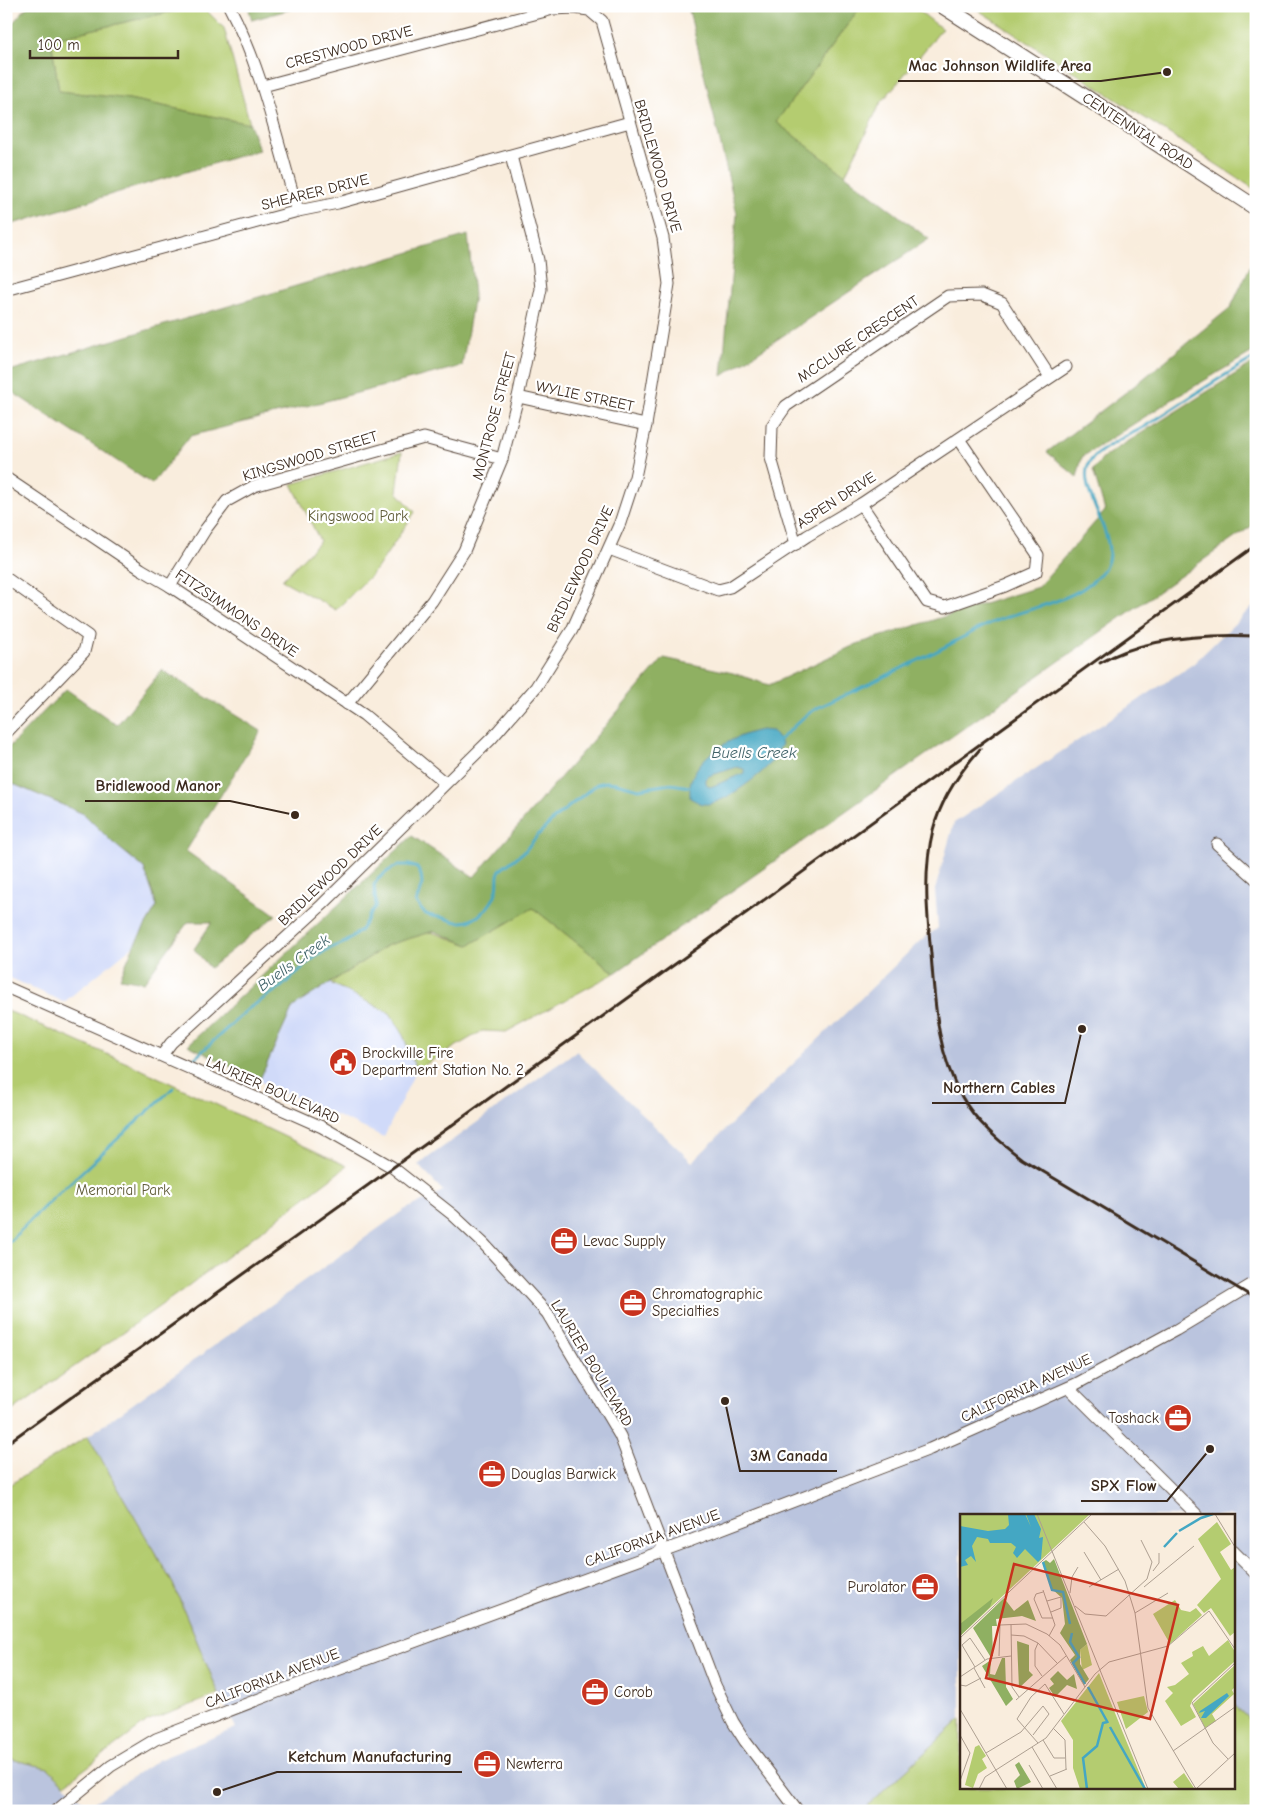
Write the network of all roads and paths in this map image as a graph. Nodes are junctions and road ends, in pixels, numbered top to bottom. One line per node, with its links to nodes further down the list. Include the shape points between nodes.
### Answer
1 (229, 6): 4 (street)
2 (943, 6): 7 (main road, CENTENNIAL ROAD)
3 (589, 10): 4 (street, CRESTWOOD DRIVE, via 553,9); 5 (street, BRIDLEWOOD DRIVE, via 602,21)
4 (263, 86): 8 (street)
5 (630, 122): 6 (street, SHEARER DRIVE); 13 (street, BRIDLEWOOD DRIVE, via 663,238 669,284)
6 (511, 156): 8 (street, SHEARER DRIVE); 12 (street, MONTROSE STREET, via 538,260 541,289)
7 (1256, 208)
8 (298, 211): 9 (street, SHEARER DRIVE)
9 (6, 290)
10 (1066, 367): 11 (street, ASPEN DRIVE)
11 (1050, 377): 14 (street, ASPEN DRIVE); 18 (street, MCCLURE CRESCENT, via 1002,303 982,295 948,296 786,406 772,426 771,458)
12 (518, 397): 13 (street, WYLIE STREET); 15 (street, MONTROSE STREET)
13 (646, 425): 19 (street, BRIDLEWOOD DRIVE, via 635,477)
14 (959, 438): 17 (street, ASPEN DRIVE); 17 (street, via 1038,554 1036,572 945,607 926,602)
15 (502, 459): 21 (street, KINGSWOOD STREET, via 424,438 254,486 227,501); 22 (street, MONTROSE STREET, via 464,551 432,600)
16 (6, 478): 21 (street, FITZSIMMONS DRIVE)
17 (861, 504): 18 (street, ASPEN DRIVE)
18 (796, 544): 19 (street, ASPEN DRIVE, via 738,584 718,590)
19 (608, 549): 24 (street, BRIDLEWOOD DRIVE, via 572,630 536,687 492,738)
20 (6, 578): 23 (street, via 88,636 84,652)
21 (170, 586): 22 (street, FITZSIMMONS DRIVE)
22 (347, 704): 24 (street, FITZSIMMONS DRIVE)
23 (6, 733)
24 (445, 783): 28 (street, BRIDLEWOOD DRIVE, via 322,905 171,1043)
25 (1217, 844): 26 (street)
26 (1256, 879)
27 (6, 987): 28 (street, LAURIER BOULEVARD)
28 (162, 1055): 32 (street, LAURIER BOULEVARD, via 322,1127 392,1167 484,1244 547,1313 620,1436)
29 (1256, 1282): 30 (street, CALIFORNIA AVENUE)
30 (1069, 1388): 31 (street); 32 (street, CALIFORNIA AVENUE, via 930,1449)
31 (1196, 1514)
32 (663, 1550): 35 (street, CALIFORNIA AVENUE, via 280,1690 156,1739 111,1766); 36 (street, LAURIER BOULEVARD, via 715,1685 733,1722)
33 (1234, 1552): 34 (street)
34 (1256, 1574)
35 (56, 1811)
36 (798, 1811)

